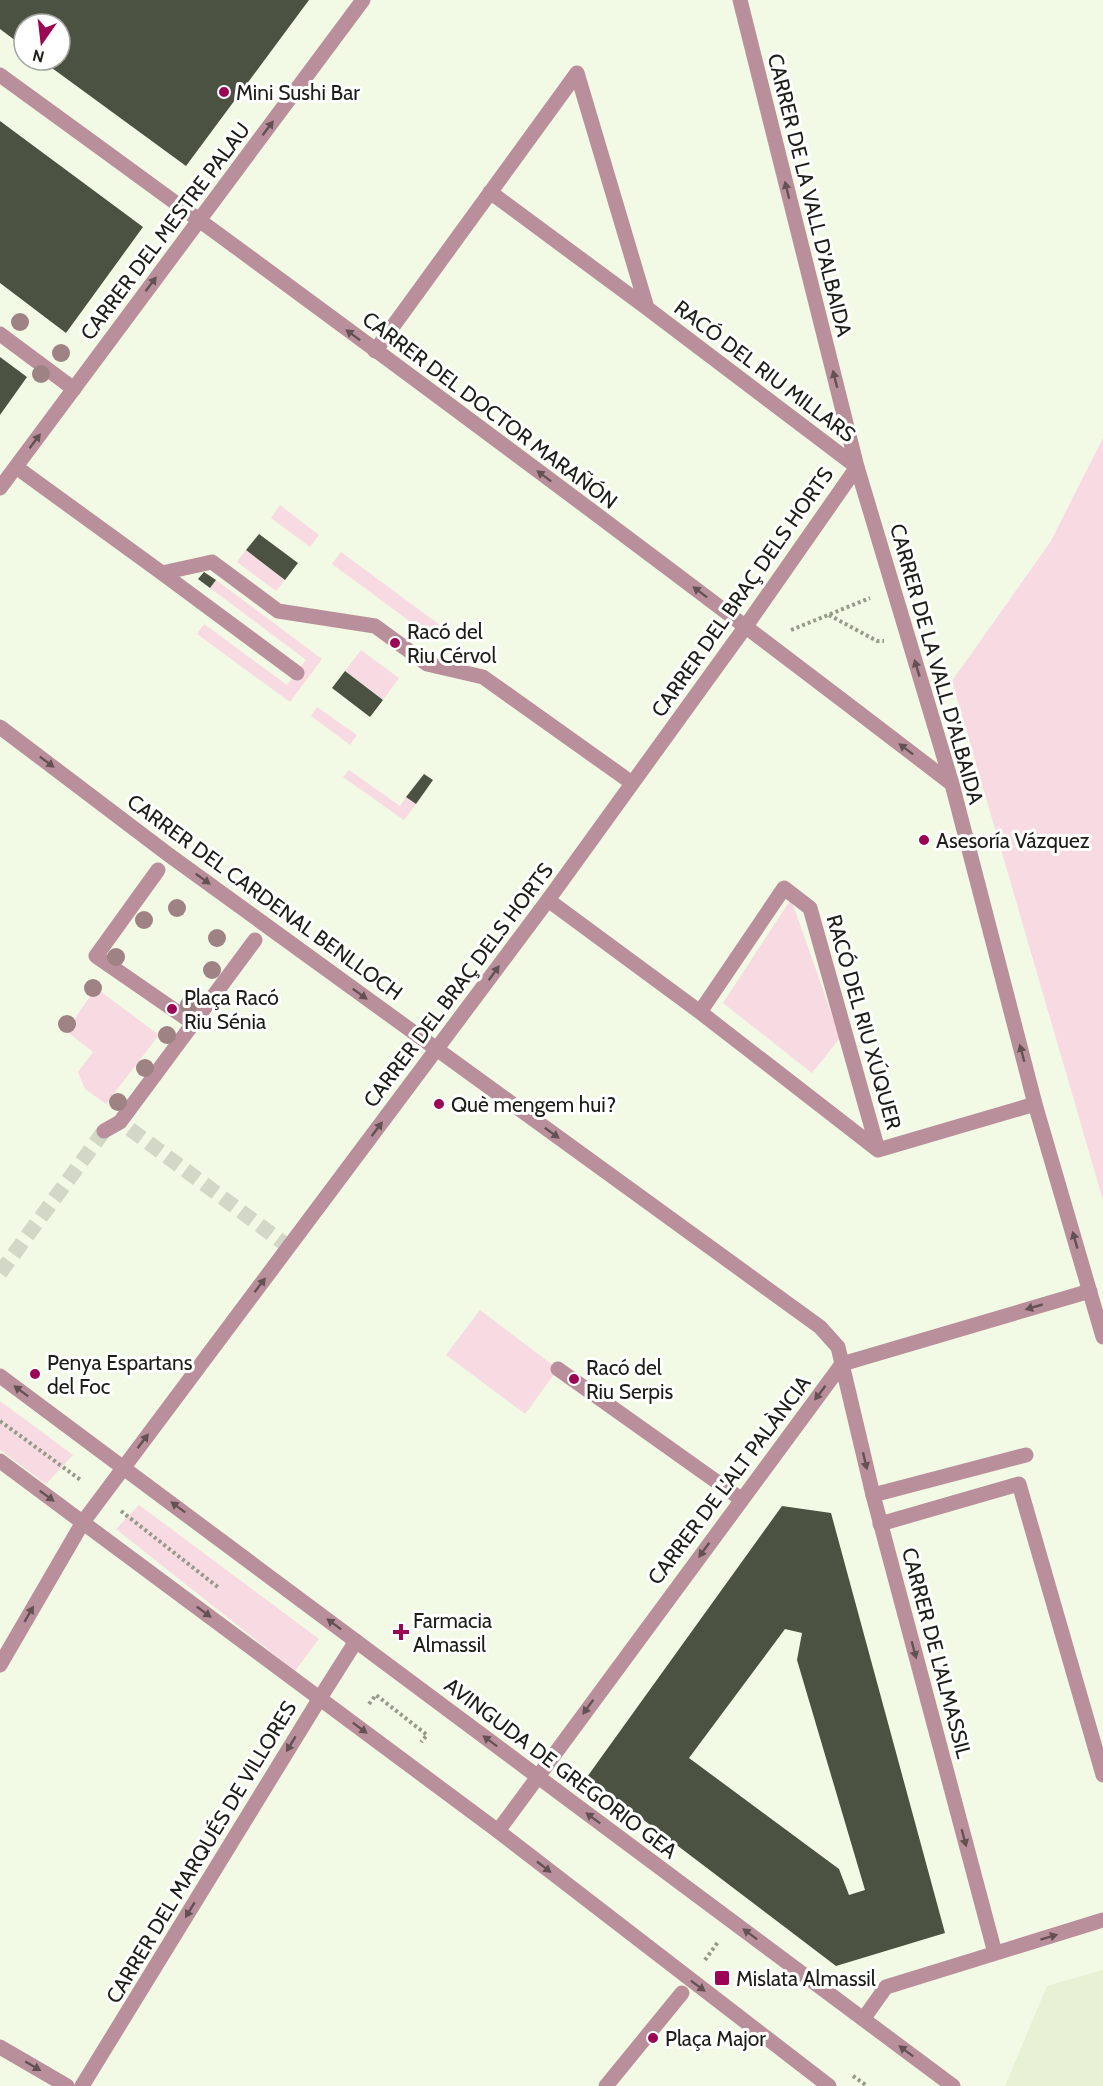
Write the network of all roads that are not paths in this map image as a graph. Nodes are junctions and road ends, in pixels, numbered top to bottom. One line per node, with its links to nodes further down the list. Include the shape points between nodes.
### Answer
1 (363, 0): 5 (street, CARRER DEL MESTRE PALAU, one-way to 1)
2 (740, 0): 11 (street, CARRER DE LA VALL D'ALBAIDA, one-way to 2)
3 (0, 75): 5 (street, CARRER DEL DOCTOR MARAÑÓN)
4 (490, 192): 6 (street, RACÓ DEL RIU MILLARS); 6 (street, via 577,73); 8 (street)
5 (200, 220): 8 (street, CARRER DEL DOCTOR MARAÑÓN, one-way to 5); 9 (street, CARRER DEL MESTRE PALAU, one-way to 5)
6 (647, 308): 11 (street, RACÓ DEL RIU MILLARS)
7 (0, 334): 9 (street)
8 (375, 351): 14 (street, CARRER DEL DOCTOR MARAÑÓN, one-way to 8)
9 (74, 389): 10 (street, CARRER DEL MESTRE PALAU, one-way to 9)
10 (16, 467): 12 (street, CARRER DEL MESTRE PALAU); 13 (street)
11 (857, 467): 14 (street, CARRER DEL BRAÇ DELS HORTS); 18 (street, CARRER DE LA VALL D'ALBAIDA, one-way to 11)
12 (0, 488)
13 (162, 573): 15 (street); 17 (street, via 212,562 278,611 375,626 428,664 483,677)
14 (746, 626): 17 (street, CARRER DEL BRAÇ DELS HORTS); 18 (street, CARRER DEL DOCTOR MARAÑÓN, one-way to 14)
15 (297, 673)
16 (0, 727): 24 (street, CARRER DEL CARDENAL BENLLOCH, one-way to 24)
17 (632, 783): 20 (street, CARRER DEL BRAÇ DELS HORTS)
18 (952, 784): 25 (street, CARRER DE LA VALL D'ALBAIDA, one-way to 18)
19 (158, 870): 23 (street, via 96,956)
20 (548, 900): 22 (street, RACÓ DEL RIU XÚQUER); 24 (street, CARRER DEL BRAÇ DELS HORTS, one-way to 20)
21 (255, 940): 23 (street)
22 (699, 1012): 27 (street, RACÓ DEL RIU XÚQUER); 27 (street, RACÓ DEL RIU XÚQUER, via 784,888 810,908)
23 (193, 1023): 26 (street, via 125,1126)
24 (437, 1050): 30 (street, CARRER DEL CARDENAL BENLLOCH, one-way to 30, via 820,1327 838,1347); 35 (street, CARRER DEL BRAÇ DELS HORTS, one-way to 24)
25 (1035, 1104): 27 (street, RACÓ DEL RIU XÚQUER); 28 (street, CARRER DE LA VALL D'ALBAIDA, one-way to 25)
26 (104, 1131)
27 (878, 1150)
28 (1090, 1291): 29 (street, CARRER DE LA VALL D'ALBAIDA); 30 (street, one-way to 30)
29 (1103, 1337)
30 (842, 1364): 36 (street, CARRER DE L'ALMASSIL, one-way to 36); 37 (street, CARRER DE L'ALT PALÀNCIA, one-way to 37)
31 (558, 1369): 37 (street)
32 (0, 1376): 35 (street, AVINGUDA DE GREGORIO GEA, one-way to 32)
33 (1026, 1455): 36 (street)
34 (0, 1461): 38 (street, one-way to 38)
35 (124, 1467): 38 (street, CARRER DEL BRAÇ DELS HORTS); 40 (street, AVINGUDA DE GREGORIO GEA, one-way to 35)
36 (873, 1495): 39 (street, CARRER DE L'ALMASSIL)
37 (741, 1499): 44 (street, CARRER DE L'ALT PALÀNCIA, one-way to 44)
38 (83, 1522): 41 (street, CARRER DEL BRAÇ DELS HORTS, one-way to 38); 42 (street, one-way to 42)
39 (880, 1524): 43 (street, via 1019,1484); 47 (street, CARRER DE L'ALMASSIL, one-way to 47)
40 (356, 1641): 42 (street, CARRER DEL MARQUÉS DE VILLORES); 44 (street, AVINGUDA DE GREGORIO GEA, one-way to 40)
41 (0, 1665)
42 (320, 1698): 45 (street, one-way to 45); 52 (street, CARRER DEL MARQUÉS DE VILLORES, one-way to 52)
43 (1103, 1775)
44 (537, 1776): 45 (street, CARRER DE L'ALT PALÀNCIA); 49 (street, AVINGUDA DE GREGORIO GEA, one-way to 44)
45 (498, 1831): 54 (street, one-way to 54)
46 (1103, 1920): 47 (street, one-way to 46)
47 (995, 1953): 49 (street, via 886,1987)
48 (682, 1993): 53 (street)
49 (864, 2018): 55 (street, AVINGUDA DE GREGORIO GEA, one-way to 49)
50 (0, 2047): 51 (street, one-way to 51)
51 (67, 2086)
52 (82, 2086)
53 (606, 2086)
54 (828, 2086)
55 (953, 2086)

